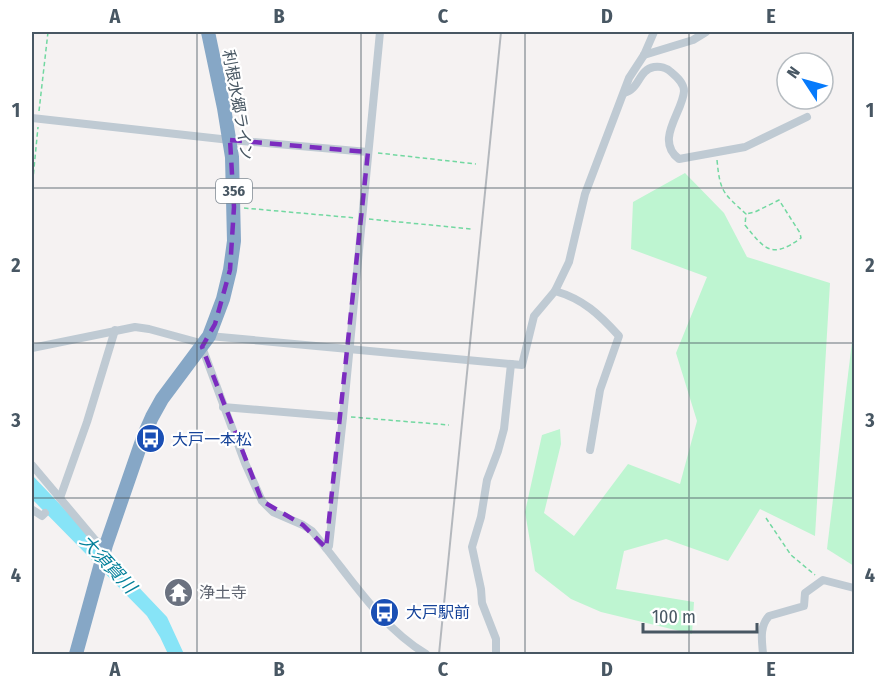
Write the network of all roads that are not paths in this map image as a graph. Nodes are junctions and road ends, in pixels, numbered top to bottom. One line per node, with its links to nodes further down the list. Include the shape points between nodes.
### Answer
1 (208, 32): 9 (highway, 利根水郷ライン / 356)
2 (380, 32): 10 (street)
3 (654, 32): 5 (street)
4 (706, 32): 5 (street)
5 (644, 55): 6 (street)
6 (624, 93): 7 (street, via 633,89 643,73 653,67 666,68 682,82 684,90 670,133 670,150 679,159 746,147); 11 (street, via 585,194 569,262)
7 (807, 117)
8 (35, 118): 9 (street)
9 (230, 140): 10 (street); 13 (highway, 利根水郷ライン / 356, via 233,252 223,299)
10 (368, 152): 15 (street)
11 (555, 291): 16 (street, via 534,316 522,365); 19 (street, via 580,300 619,336 600,390)
12 (115, 330): 13 (street, via 135,327); 14 (street); 21 (street)
13 (205, 342): 15 (street); 17 (street); 24 (highway, 利根水郷ライン / 356, via 152,417)
14 (32, 348)
15 (349, 348): 16 (street); 18 (street)
16 (511, 364): 29 (street, via 504,429 472,547 482,603 496,639)
17 (223, 406): 18 (street); 25 (street, via 262,501 273,512 303,525)
18 (343, 417): 25 (street)
19 (590, 450)
20 (32, 465): 21 (street)
21 (60, 498): 24 (street)
22 (32, 512): 23 (street, via 42,516)
23 (45, 513)
24 (106, 548): 27 (highway, 利根水郷ライン / 356)
25 (326, 548): 28 (street, via 388,624)
26 (855, 588): 30 (street, via 823,580 805,592 804,606 769,616 762,630)
27 (76, 654)
28 (426, 654)
29 (496, 654)
30 (763, 654)

